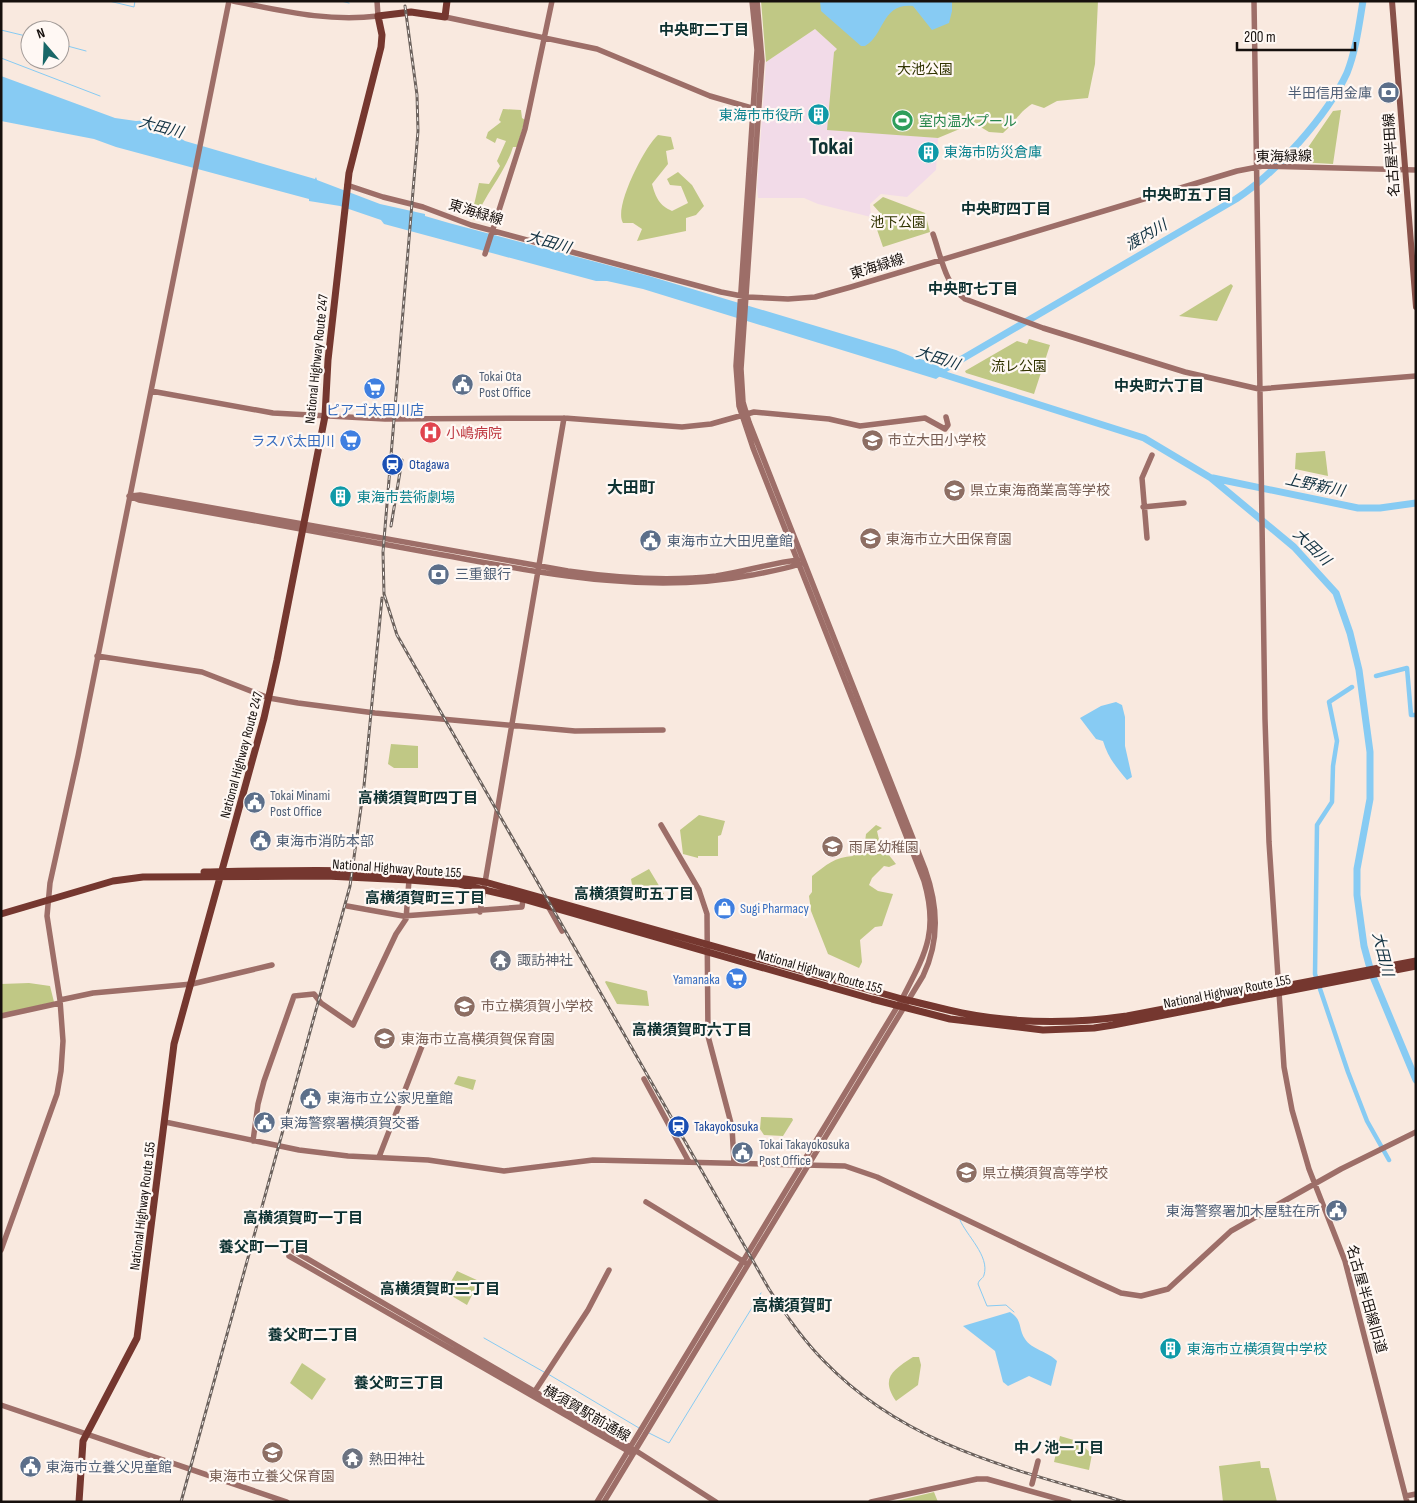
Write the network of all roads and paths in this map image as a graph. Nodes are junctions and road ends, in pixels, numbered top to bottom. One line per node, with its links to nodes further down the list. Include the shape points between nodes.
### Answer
1 (229, 1): 26 (street)
2 (234, 1): 10 (street, via 329,19)
3 (377, 1): 10 (street)
4 (447, 1): 11 (highway)
5 (552, 1): 12 (street)
6 (752, 1): 13 (street, via 757,50)
7 (757, 1): 13 (street, via 762,55)
8 (1254, 1): 14 (street, 名古屋半田線旧道)
9 (1392, 1): 15 (main road, 名古屋半田線)
10 (378, 16): 11 (highway, via 411,12); 17 (highway, National Highway Route 247, via 381,47)
11 (444, 17): 12 (street)
12 (545, 37): 13 (street, via 597,48 710,96); 18 (street, via 526,129)
13 (756, 110): 22 (street)
14 (1258, 167): 15 (street, 東海緑線); 21 (street, 東海緑線); 25 (street, 名古屋半田線旧道)
15 (1404, 169): 16 (street, 東海緑線); 23 (main road, 名古屋半田線)
16 (1416, 170)
17 (347, 188): 18 (street, 東海緑線, via 423,207); 28 (highway, National Highway Route 247)
18 (491, 231): 20 (street); 22 (street, 東海緑線)
19 (933, 234): 21 (street)
20 (485, 252)
21 (942, 259): 22 (street, 東海緑線, via 823,295 788,300); 25 (street, via 956,292 965,299 1035,325 1185,372)
22 (744, 300): 27 (street, via 740,380)
23 (1416, 307)
24 (1416, 376): 25 (street)
25 (1259, 389): 62 (street, 名古屋半田線旧道, via 1269,842)
26 (151, 391): 28 (street, via 256,411); 32 (street)
27 (743, 413): 29 (street, via 829,419 860,426 925,418 945,429 948,425); 30 (street, via 711,424 682,428); 37 (street)
28 (325, 416): 30 (street, via 407,420); 35 (highway, National Highway Route 247)
29 (946, 417)
30 (564, 418): 38 (street)
31 (1152, 455): 34 (street, via 1142,478)
32 (129, 496): 35 (street, via 140,495); 39 (street)
33 (1184, 503): 34 (street)
34 (1143, 507): 36 (street)
35 (304, 527): 38 (street); 40 (highway, National Highway Route 247)
36 (1147, 538)
37 (799, 561): 38 (street, via 675,579 613,577); 64 (street, via 929,900 928,942)
38 (538, 568): 41 (street)
39 (97, 656): 40 (street, via 202,672); 47 (street)
40 (269, 698): 41 (street, via 363,712); 44 (highway, National Highway Route 247)
41 (511, 725): 42 (street, via 575,731); 46 (street)
42 (663, 730)
43 (661, 825): 56 (street, via 703,899 708,920)
44 (221, 874): 45 (highway, National Highway Route 155); 46 (highway, National Highway Route 155, via 286,870 431,874); 47 (highway, National Highway Route 155, via 120,880); 61 (highway, National Highway Route 155)
45 (409, 880): 46 (highway, National Highway Route 155); 54 (street)
46 (484, 885): 48 (highway, National Highway Route 155); 52 (street); 56 (highway, National Highway Route 155)
47 (49, 897): 51 (highway, National Highway Route 155); 53 (highway, National Highway Route 155); 63 (street, via 48,916)
48 (523, 899): 50 (highway, National Highway Route 155); 52 (street, via 522,907)
49 (347, 906): 54 (street)
50 (549, 908): 55 (street); 56 (highway, National Highway Route 155)
51 (1, 909)
52 (480, 912): 54 (street)
53 (1, 914)
54 (407, 916): 70 (street, via 353,1025 321,1003 314,994 294,996 264,1081)
55 (562, 930)
56 (708, 949): 64 (highway, National Highway Route 155); 73 (street, via 708,1036 732,1127)
57 (1416, 961): 60 (highway, National Highway Route 155)
58 (272, 964): 61 (street)
59 (1416, 966): 60 (highway, National Highway Route 155)
60 (1378, 971): 62 (highway, National Highway Route 155)
61 (192, 984): 63 (street, via 93,993); 68 (highway, National Highway Route 155, via 174,1044)
62 (1279, 991): 64 (highway, National Highway Route 155, via 1127,1016 1052,1023 994,1019); 75 (street, 名古屋半田線旧道, via 1286,1084)
63 (60, 1002): 65 (street); 77 (street, via 63,1041 57,1094)
64 (903, 1003): 74 (street)
65 (1, 1016)
66 (424, 1041): 71 (street)
67 (644, 1079): 72 (street)
68 (166, 1122): 70 (street); 82 (highway, National Highway Route 155, via 137,1338)
69 (1416, 1132): 75 (street)
70 (253, 1141): 71 (street, via 299,1150)
71 (379, 1157): 72 (street, via 504,1171 593,1160)
72 (689, 1162): 73 (street)
73 (734, 1162): 74 (street)
74 (805, 1164): 75 (street, via 858,1169 1121,1293 1141,1296 1158,1294 1176,1284 1231,1231); 78 (street)
75 (1314, 1184): 87 (street, 名古屋半田線旧道, via 1345,1261)
76 (646, 1202): 78 (street)
77 (1, 1250)
78 (745, 1262): 83 (street)
79 (609, 1270): 80 (street, via 588,1310)
80 (535, 1392): 83 (street, 横須賀駅前通線); 83 (street, 横須賀駅前通線, via 292,1254)
81 (1, 1405): 82 (street)
82 (86, 1433): 88 (highway, National Highway Route 155, via 81,1456); 89 (street)
83 (631, 1450): 90 (street); 91 (street); 92 (street)
84 (1039, 1460): 85 (street, bridge)
85 (1031, 1486): 93 (street, via 977,1479); 94 (street)
86 (1416, 1494): 87 (street)
87 (1407, 1499)
88 (79, 1502)
89 (287, 1502)
90 (597, 1502)
91 (604, 1502)
92 (716, 1502)
93 (871, 1502)
94 (1069, 1502)

